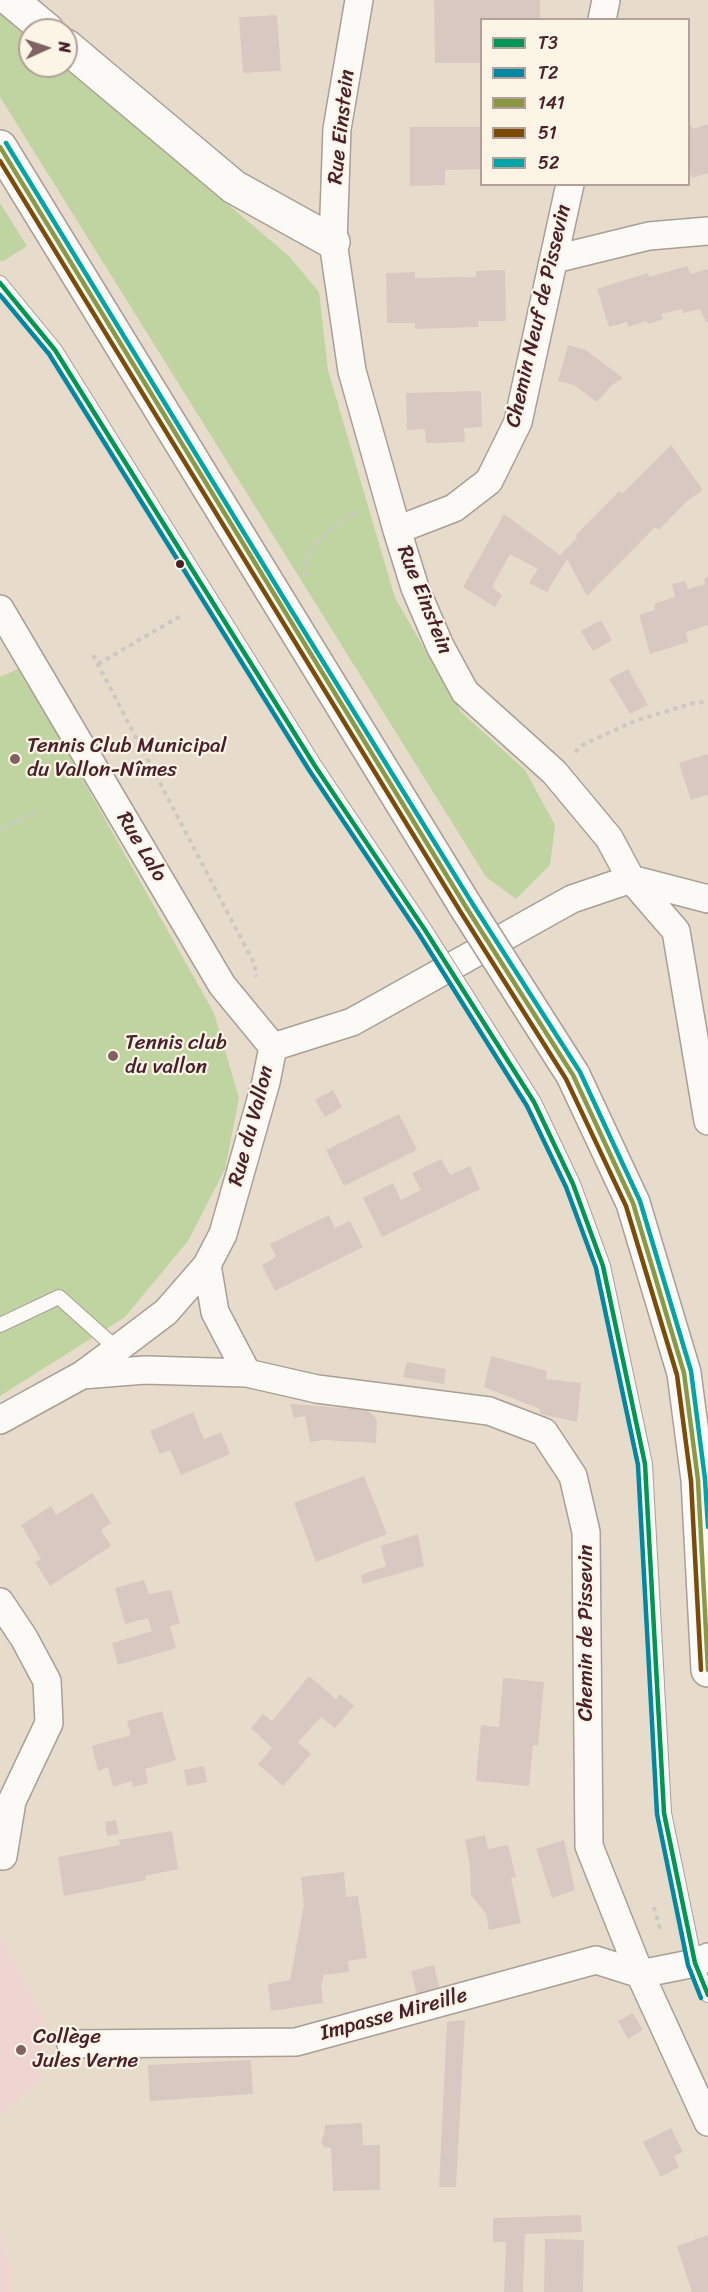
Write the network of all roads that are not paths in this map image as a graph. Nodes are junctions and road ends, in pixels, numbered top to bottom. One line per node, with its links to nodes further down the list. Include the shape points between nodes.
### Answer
1 (11, 0): 4 (main road)
2 (358, 0): 10 (street, Rue Einstein, via 337,129)
3 (606, 0): 5 (street)
4 (33, 18)
5 (602, 18)
6 (78, 56): 10 (main road, via 234,187)
7 (0, 147): 26 (main road, bridge, via 573,1075 633,1203 684,1373 698,1480)
8 (570, 186): 11 (street, Chemin Neuf de Pissevin)
9 (708, 231): 11 (street, via 649,236)
10 (333, 242): 13 (street, Rue Einstein, via 352,371)
11 (555, 260): 13 (street, Chemin Neuf de Pissevin, via 518,422 489,482 454,508)
12 (0, 283): 28 (lane, bridge, via 55,350 315,766 425,930 534,1102 573,1184 603,1266 645,1464 664,1813)
13 (396, 530): 15 (street, Rue Einstein, via 440,646 465,692 554,772 609,838)
14 (0, 609): 17 (street, Rue Lalo, via 222,984)
15 (631, 879): 16 (street); 17 (street, Rue du Vallon, via 573,899 352,1022); 18 (street, Rue Einstein, via 676,931)
16 (708, 899)
17 (273, 1047): 19 (street, Rue du Vallon, via 223,1234)
18 (708, 1121)
19 (207, 1265): 21 (street, Rue du Vallon, via 166,1312); 22 (street, via 215,1312)
20 (0, 1325): 21 (lane, via 59,1296)
21 (117, 1349): 23 (street, Rue du Vallon)
22 (247, 1373): 23 (street, Chemin de Pissevin, via 146,1370); 29 (street, Chemin de Pissevin, via 317,1389 489,1411 544,1432 573,1476 586,1532 589,1846)
23 (82, 1375): 24 (street, Rue du Vallon)
24 (0, 1420)
25 (0, 1602): 27 (street, via 47,1681 49,1723 12,1801)
26 (708, 1670)
27 (3, 1856)
28 (701, 1960): 29 (street, Impasse Mireille); 30 (lane)
29 (640, 1974): 31 (street, Impasse Mireille, via 596,1960 296,2042); 32 (street, Chemin de Pissevin)
30 (708, 1995)
31 (71, 2044)
32 (708, 2122)

